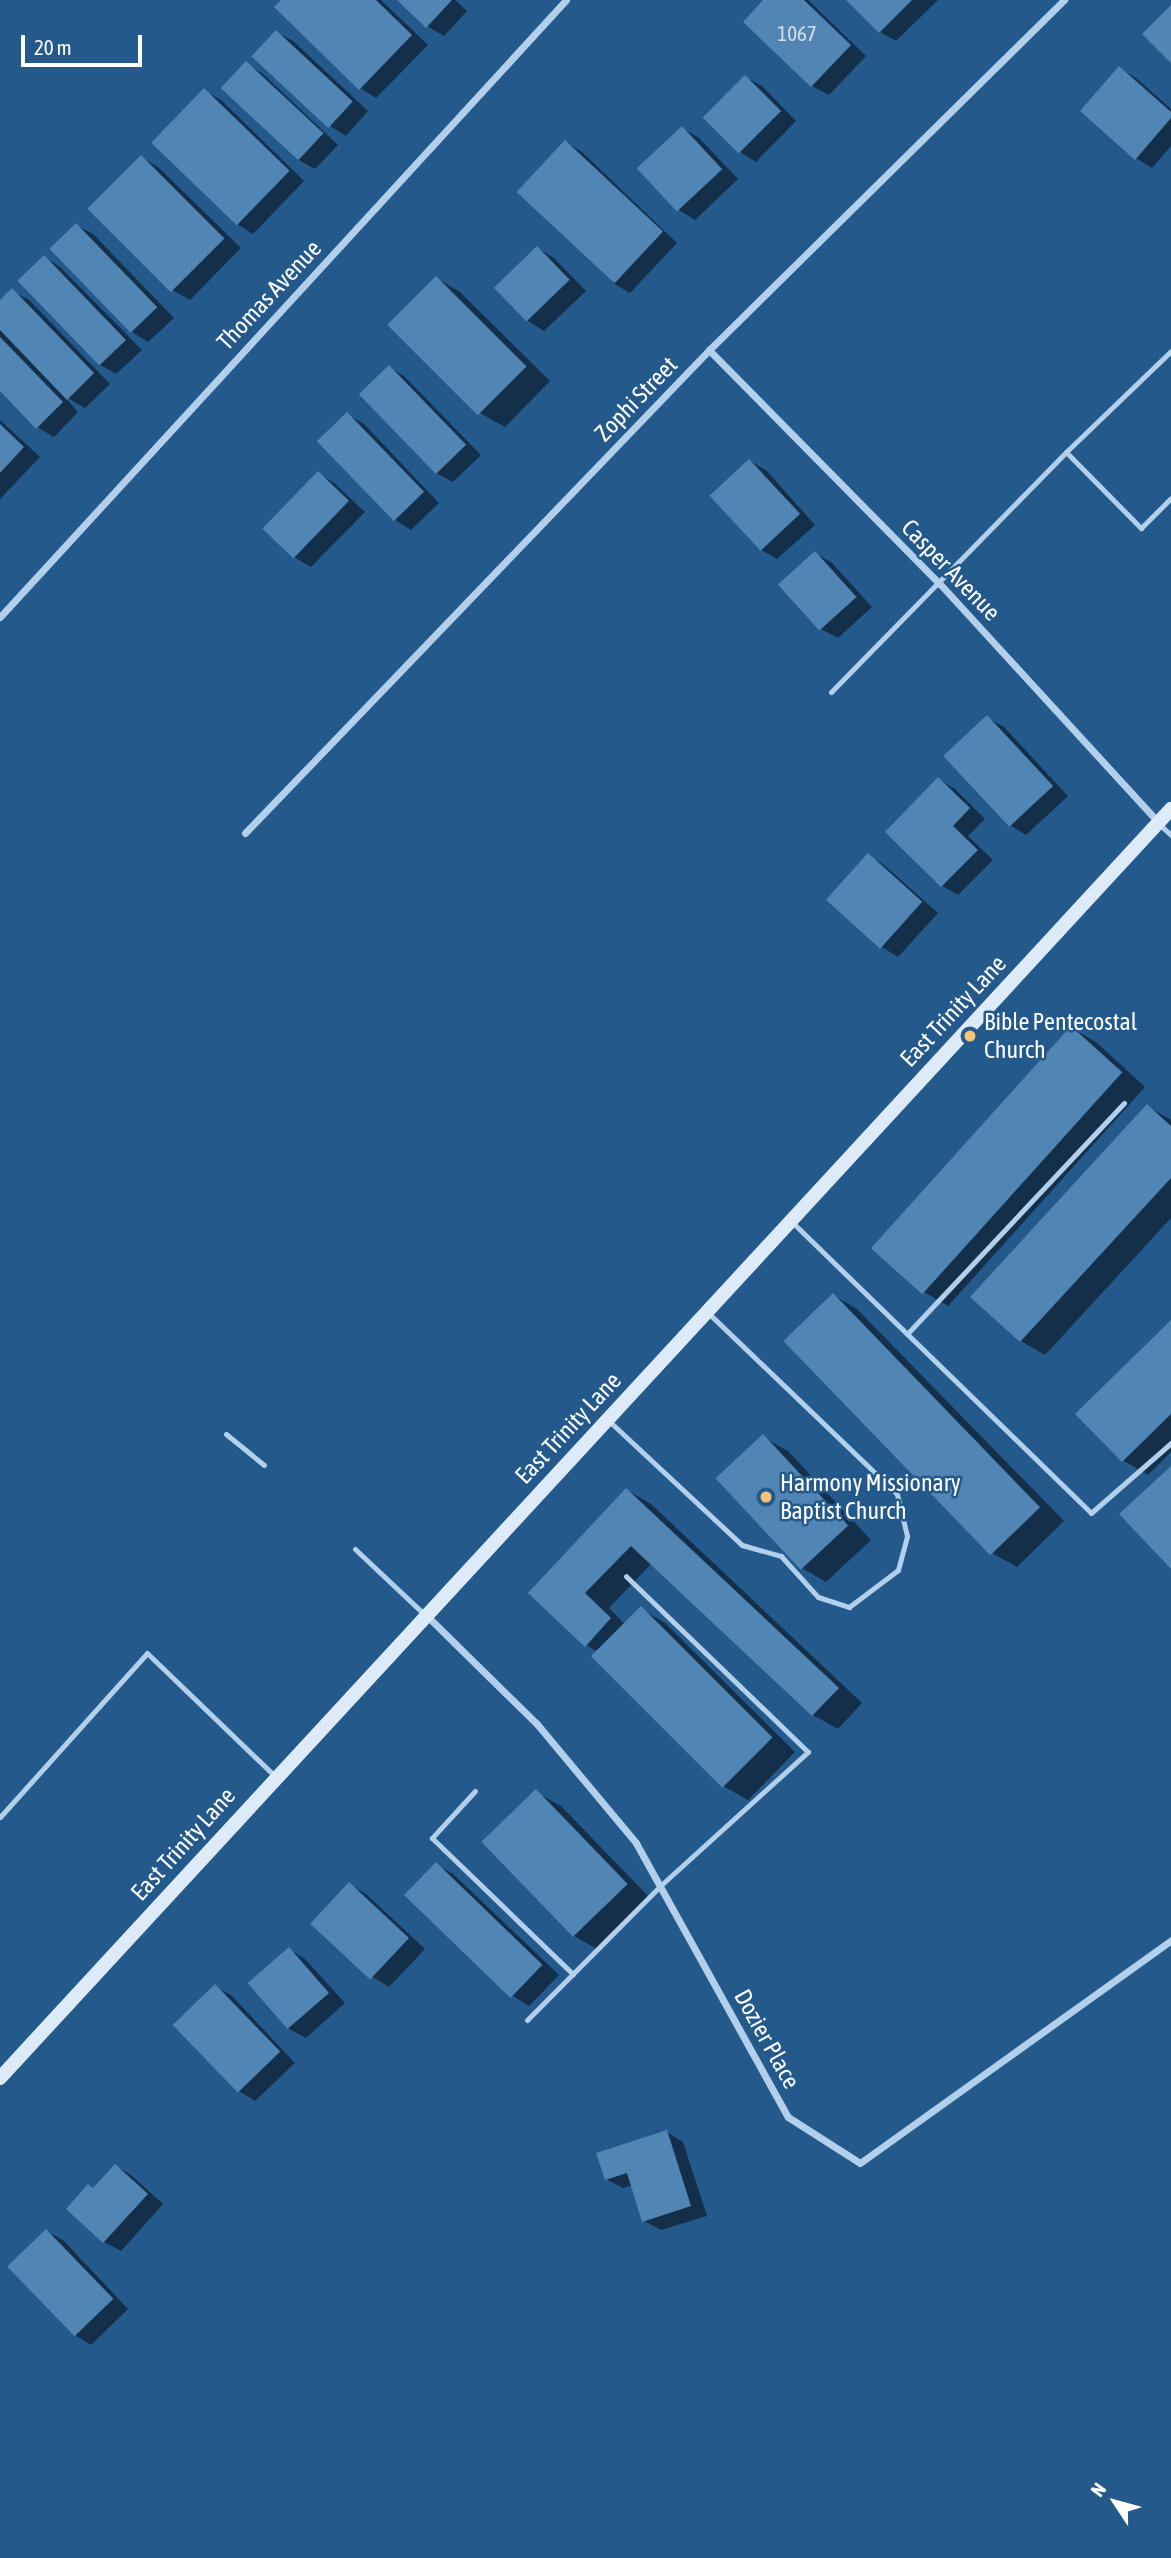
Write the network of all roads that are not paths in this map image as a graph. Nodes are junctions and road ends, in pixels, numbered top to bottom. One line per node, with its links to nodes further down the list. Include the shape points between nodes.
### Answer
1 (566, 0): 8 (street, Thomas Avenue)
2 (1063, 0): 3 (street, Zophi Street)
3 (709, 350): 7 (street, Casper Avenue); 12 (street, Zophi Street)
4 (1171, 351): 5 (lane)
5 (1066, 452): 6 (lane, via 1141,528); 7 (lane)
6 (1171, 498)
7 (940, 584): 9 (lane); 11 (street, Casper Avenue)
8 (0, 617)
9 (831, 692)
10 (1171, 809): 11 (main road, East Trinity Lane)
11 (1158, 822): 13 (lane); 15 (main road, East Trinity Lane)
12 (245, 833)
13 (1171, 835)
14 (1124, 1103): 17 (lane)
15 (790, 1220): 16 (main road, East Trinity Lane); 17 (lane)
16 (706, 1312): 18 (main road, East Trinity Lane); 18 (lane, via 897,1494 907,1536 898,1570 849,1607 818,1597 781,1556 742,1545)
17 (907, 1334): 20 (lane, via 1090,1513)
18 (607, 1419): 24 (main road, East Trinity Lane)
19 (226, 1434): 21 (lane)
20 (1171, 1443)
21 (264, 1465)
22 (355, 1549): 24 (lane)
23 (626, 1576): 28 (lane, via 808,1752)
24 (425, 1615): 25 (main road, East Trinity Lane); 28 (street, Dozier Place, via 537,1724 636,1843)
25 (276, 1777): 27 (lane, via 147,1653); 32 (main road, East Trinity Lane)
26 (475, 1791): 30 (lane, via 432,1838)
27 (0, 1817)
28 (660, 1886): 29 (street, Dozier Place, via 788,2117 860,2163); 30 (lane)
29 (1171, 1940)
30 (573, 1974): 31 (lane)
31 (527, 2020)
32 (0, 2078)

